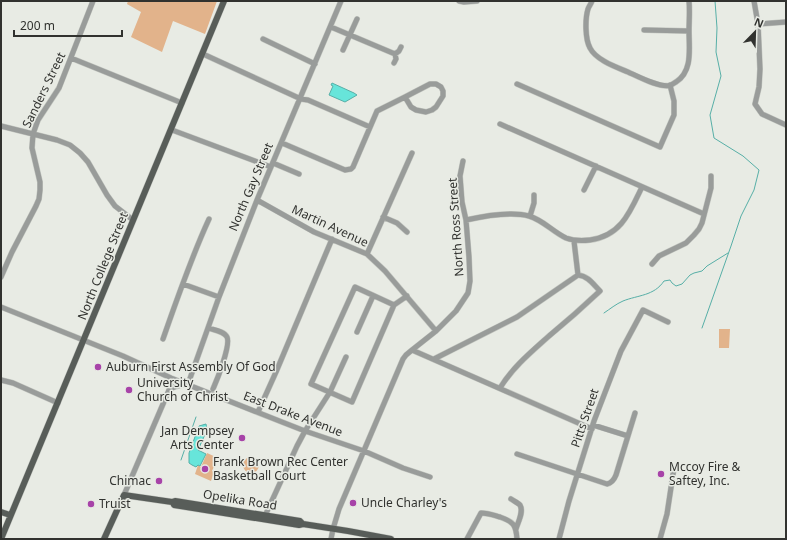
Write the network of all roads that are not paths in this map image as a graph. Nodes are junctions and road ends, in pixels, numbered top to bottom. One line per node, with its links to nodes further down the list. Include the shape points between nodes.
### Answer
1 (93, 1): 21 (street, Sanders Street)
2 (224, 1): 19 (main road, North College Street)
3 (341, 1): 12 (street, North Gay Street)
4 (459, 1): 5 (street)
5 (476, 1)
6 (592, 1): 25 (street, via 588,10 586,36 589,48 598,58 652,82)
7 (689, 1): 14 (street)
8 (754, 1): 11 (street)
9 (357, 19): 15 (street)
10 (786, 22): 11 (street)
11 (758, 24): 30 (street, via 760,69 756,104 762,114)
12 (331, 26): 15 (street); 23 (street, North Gay Street)
13 (644, 30): 14 (street)
14 (689, 31): 25 (street, via 689,61 684,73)
15 (350, 35): 18 (street); 20 (street)
16 (263, 39): 23 (street)
17 (401, 47): 20 (street)
18 (343, 50)
19 (203, 54): 27 (street); 28 (main road, North College Street)
20 (395, 54): 22 (street)
21 (71, 58): 28 (street); 34 (street, Sanders Street, via 59,88 38,120)
22 (394, 62)
23 (315, 64): 27 (street, North Gay Street)
24 (517, 84): 25 (street, via 660,147 674,115)
25 (670, 85)
26 (405, 97): 26 (street, via 430,84 441,87 444,96 436,108 426,112 411,107); 32 (street, via 377,111)
27 (300, 99): 32 (street, via 308,100); 35 (street, North Gay Street)
28 (182, 103): 33 (main road, North College Street)
29 (500, 124): 39 (street)
30 (786, 125)
31 (1, 126): 34 (street)
32 (370, 127): 35 (street, via 353,167 348,170)
33 (172, 130): 38 (street); 50 (main road, North College Street)
34 (33, 134): 50 (street, via 70,145 80,153 114,206); 58 (street, Sanders Street, via 32,148 40,182 38,199)
35 (282, 143): 38 (street, North Gay Street)
36 (412, 154): 48 (street)
37 (463, 161): 51 (street, North Ross Street, via 460,176)
38 (272, 165): 40 (street); 45 (street, North Gay Street)
39 (596, 166): 42 (street); 43 (street)
40 (299, 174)
41 (711, 176): 46 (street, via 711,188)
42 (642, 186): 46 (street); 54 (street, via 631,211 615,230 593,240)
43 (584, 190)
44 (534, 195): 47 (street)
45 (257, 200): 53 (street, Martin Avenue, via 314,232); 62 (street, North Gay Street)
46 (704, 214): 56 (street, via 699,229 686,243 659,256)
47 (530, 216): 51 (street, via 508,214); 54 (street)
48 (384, 217): 52 (street, via 397,223); 55 (street)
49 (209, 219): 59 (street)
50 (134, 220): 70 (main road, North College Street)
51 (466, 220): 67 (street, North Ross Street, via 470,281 468,293 456,311)
52 (407, 232)
53 (332, 239): 55 (street, Martin Avenue); 82 (street)
54 (574, 241): 57 (street)
55 (367, 254): 61 (street, Martin Avenue)
56 (652, 264)
57 (578, 275): 73 (street, via 528,310); 77 (street, via 586,278 600,291 521,361)
58 (1, 277)
59 (183, 284): 62 (street); 69 (street)
60 (373, 296): 63 (street); 68 (street); 80 (street, via 355,287 311,384)
61 (407, 296): 63 (street); 67 (street, Martin Avenue)
62 (219, 297): 66 (street, North Gay Street)
63 (394, 305): 80 (street, via 352,402)
64 (1, 307): 70 (street, East Drake Avenue)
65 (668, 322): 84 (street, Pitts Street, via 643,310 621,351)
66 (208, 328): 76 (street, North Gay Street); 78 (street, via 224,334 228,342)
67 (436, 331): 71 (street, North Ross Street)
68 (357, 332)
69 (163, 339)
70 (84, 341): 74 (street, East Drake Avenue); 81 (main road, North College Street)
71 (412, 350): 73 (street); 87 (street, North Ross Street, via 399,367)
72 (346, 357): 80 (street)
73 (434, 359): 77 (street)
74 (171, 378): 76 (street, East Drake Avenue); 79 (street)
75 (1, 380): 81 (street)
76 (187, 384): 79 (street); 82 (street, East Drake Avenue)
77 (500, 388): 84 (street)
78 (213, 389)
79 (169, 390): 92 (street)
80 (330, 392): 85 (street)
81 (58, 402): 95 (main road, North College Street)
82 (258, 412): 85 (street, East Drake Avenue)
83 (635, 413): 86 (street)
84 (592, 427): 86 (street); 90 (street, Pitts Street)
85 (305, 431): 87 (street, East Drake Avenue); 96 (street)
86 (628, 436): 90 (street, via 611,483)
87 (364, 451): 91 (street, East Drake Avenue); 97 (street, North Ross Street)
88 (517, 454): 90 (street)
89 (674, 468): 106 (street, via 667,514)
90 (577, 474): 105 (street, Pitts Street)
91 (430, 477)
92 (124, 495): 96 (main road, Opelika Road); 100 (main road)
93 (511, 499): 98 (street, via 520,505 521,510)
94 (1, 512): 95 (main road)
95 (10, 515): 99 (main road, North College Street)
96 (264, 517): 97 (main road, Opelika Road, via 300,521 303,524)
97 (332, 529): 101 (street, North Ross Street); 102 (main road, Opelika Road)
98 (516, 529): 103 (street, via 511,521 481,513); 104 (street)
99 (1, 539)
100 (104, 539)
101 (331, 539)
102 (391, 539)
103 (467, 539)
104 (517, 539)
105 (560, 539)
106 (660, 539)

